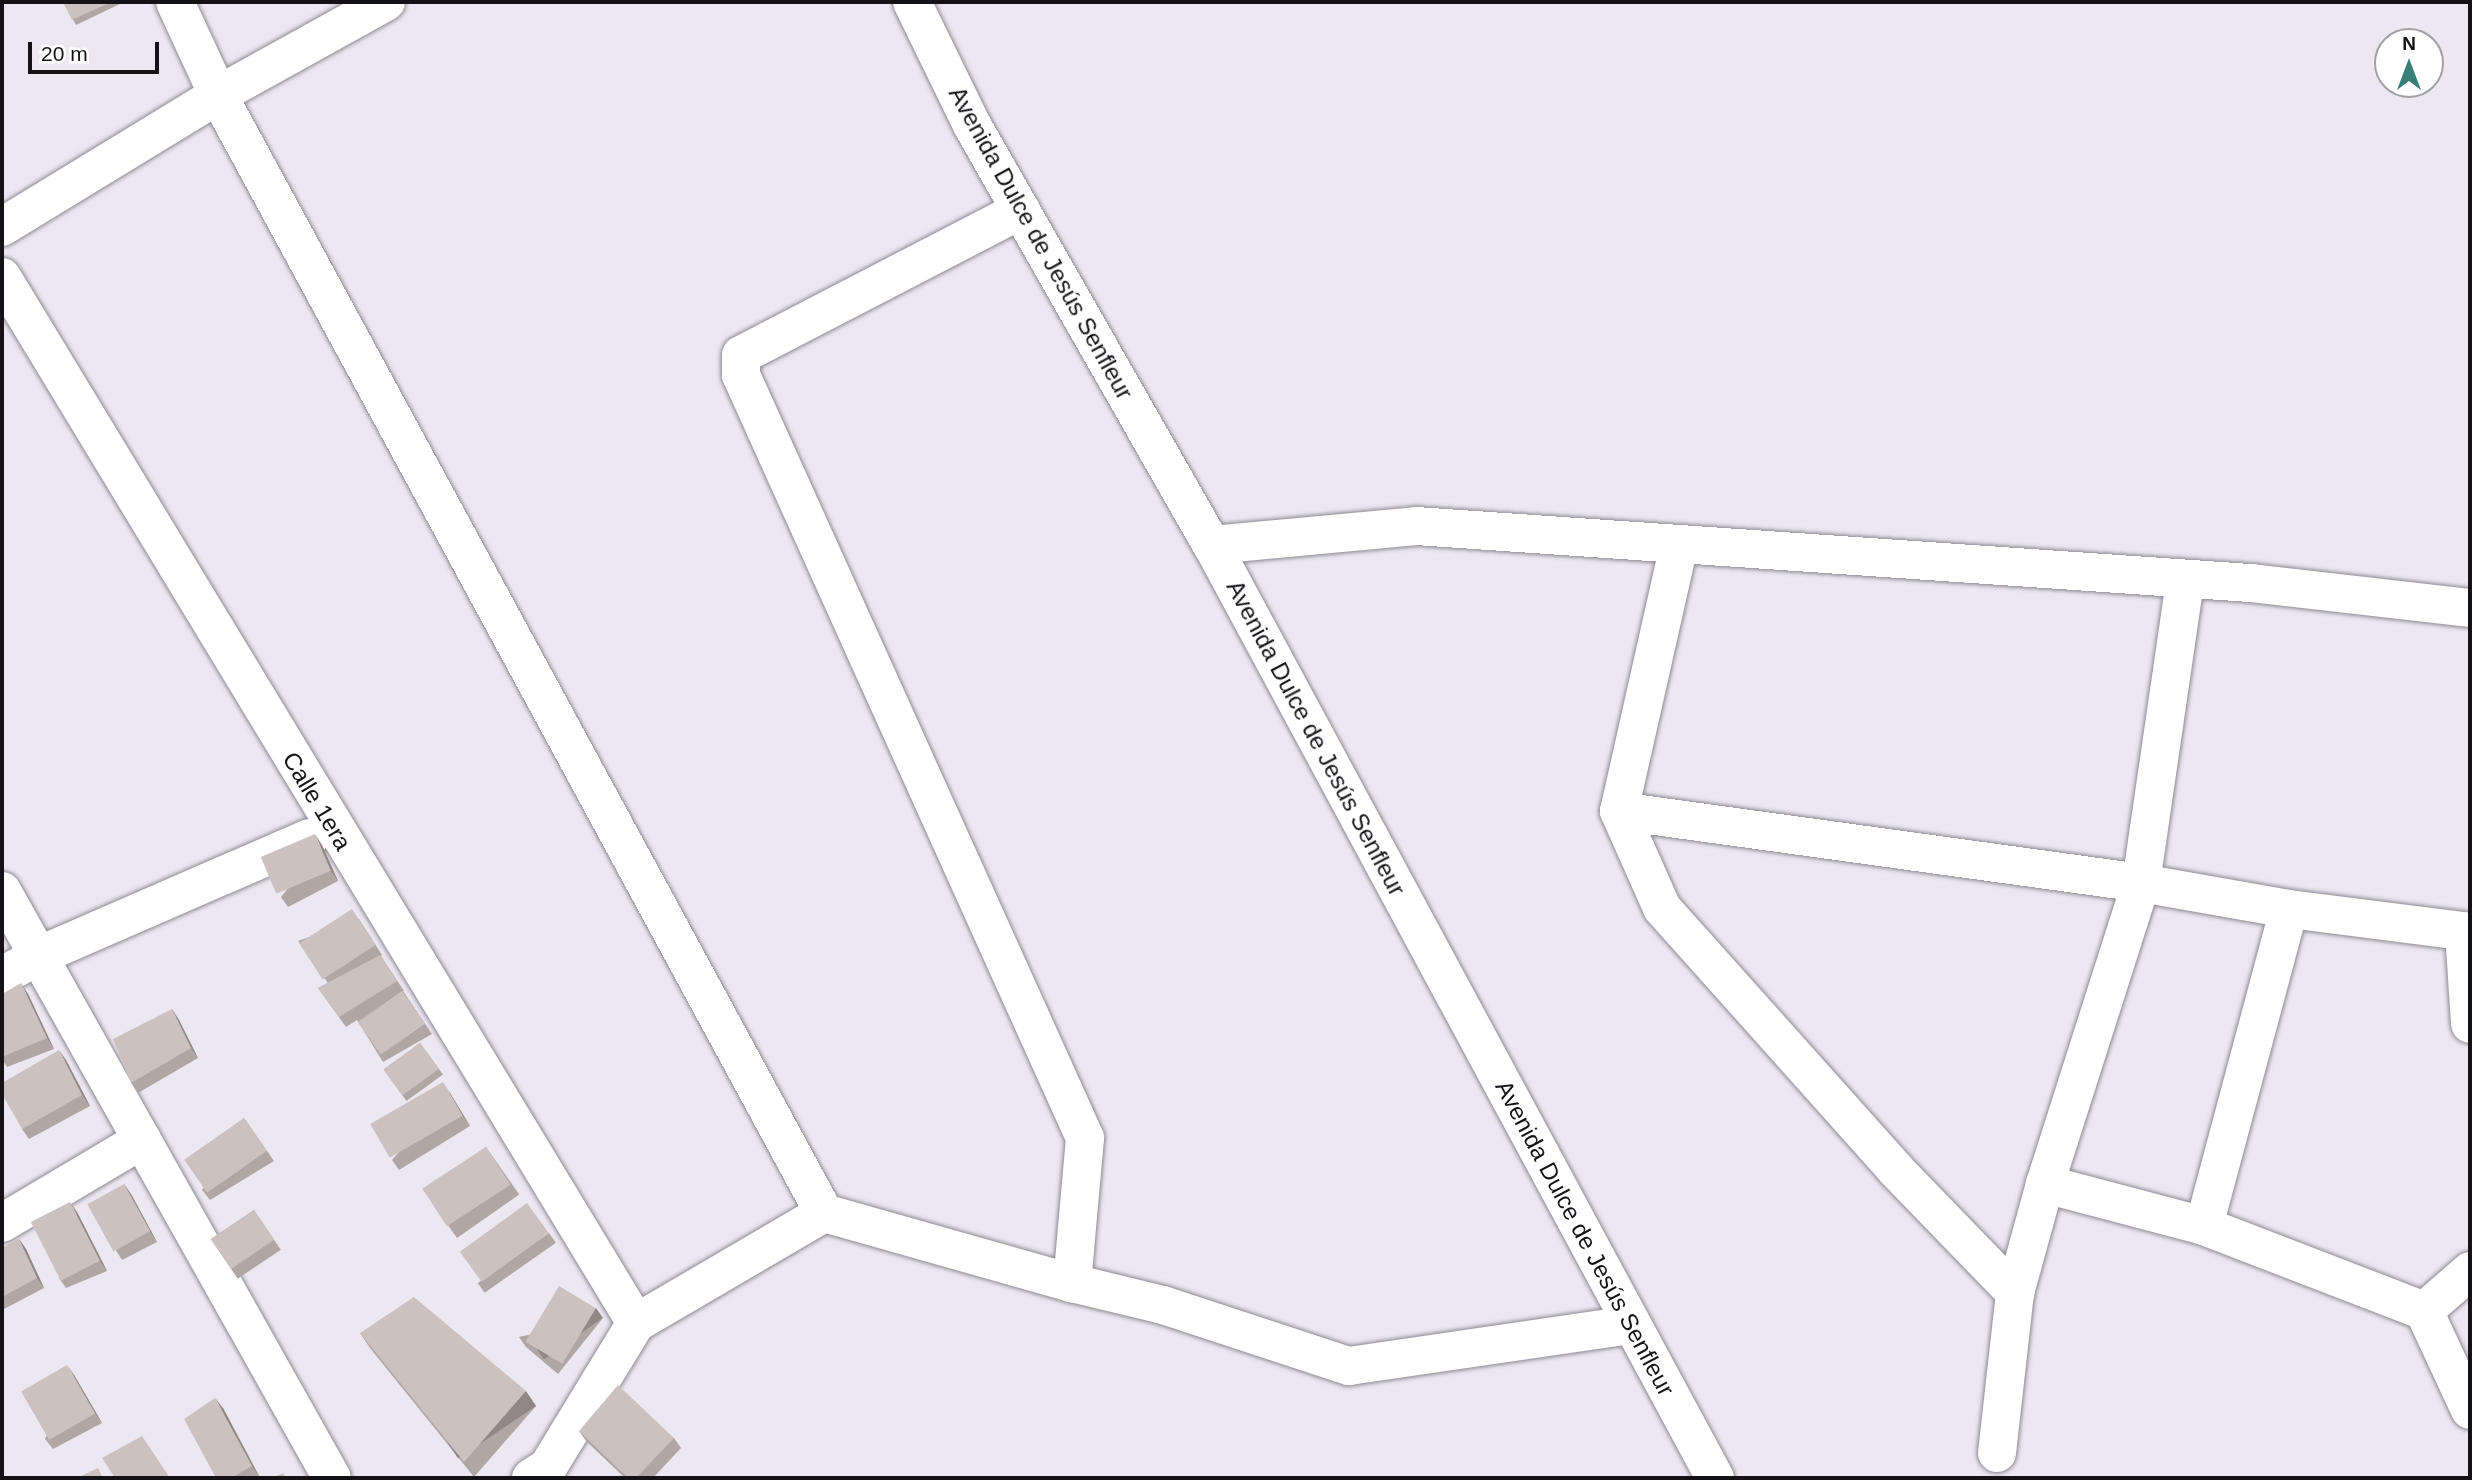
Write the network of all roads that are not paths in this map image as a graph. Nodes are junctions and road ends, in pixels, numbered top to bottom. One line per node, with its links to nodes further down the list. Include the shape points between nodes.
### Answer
1 (175, 2): 4 (street)
2 (386, 2): 4 (street)
3 (912, 2): 5 (street, Avenida Dulce de Jesús Senfleur, via 972,125)
4 (218, 95): 6 (street); 23 (street)
5 (1021, 210): 8 (street, Avenida Dulce de Jesús Senfleur); 27 (street, via 741,355 741,375 1085,1138)
6 (2, 227)
7 (2, 277): 13 (street, Calle 1era)
8 (1212, 545): 9 (street, via 1416,526); 31 (street, Avenida Dulce de Jesús Senfleur)
9 (1679, 545): 10 (street); 12 (street)
10 (2185, 581): 11 (street, via 2251,583); 14 (street)
11 (2470, 608)
12 (1619, 811): 14 (street); 28 (street, via 1662,908 1895,1169)
13 (334, 828): 18 (street); 30 (street, Calle 1era)
14 (2141, 883): 16 (street); 22 (street)
15 (2, 891): 18 (street)
16 (2289, 909): 17 (street); 25 (street)
17 (2467, 932): 20 (street)
18 (38, 956): 19 (street); 21 (street)
19 (2, 976)
20 (2470, 1024)
21 (142, 1140): 24 (street); 34 (street)
22 (2045, 1184): 25 (street); 28 (street)
23 (824, 1213): 27 (street); 30 (street)
24 (2, 1223)
25 (2204, 1226): 29 (street)
26 (2470, 1271): 29 (street)
27 (1072, 1283): 31 (street, via 1163,1305 1349,1366)
28 (2015, 1293): 33 (street)
29 (2424, 1311): 32 (street)
30 (636, 1323): 35 (street, via 548,1467)
31 (1632, 1325): 36 (street, Avenida Dulce de Jesús Senfleur)
32 (2470, 1410)
33 (1997, 1453)
34 (332, 1478)
35 (531, 1478)
36 (1715, 1478)

